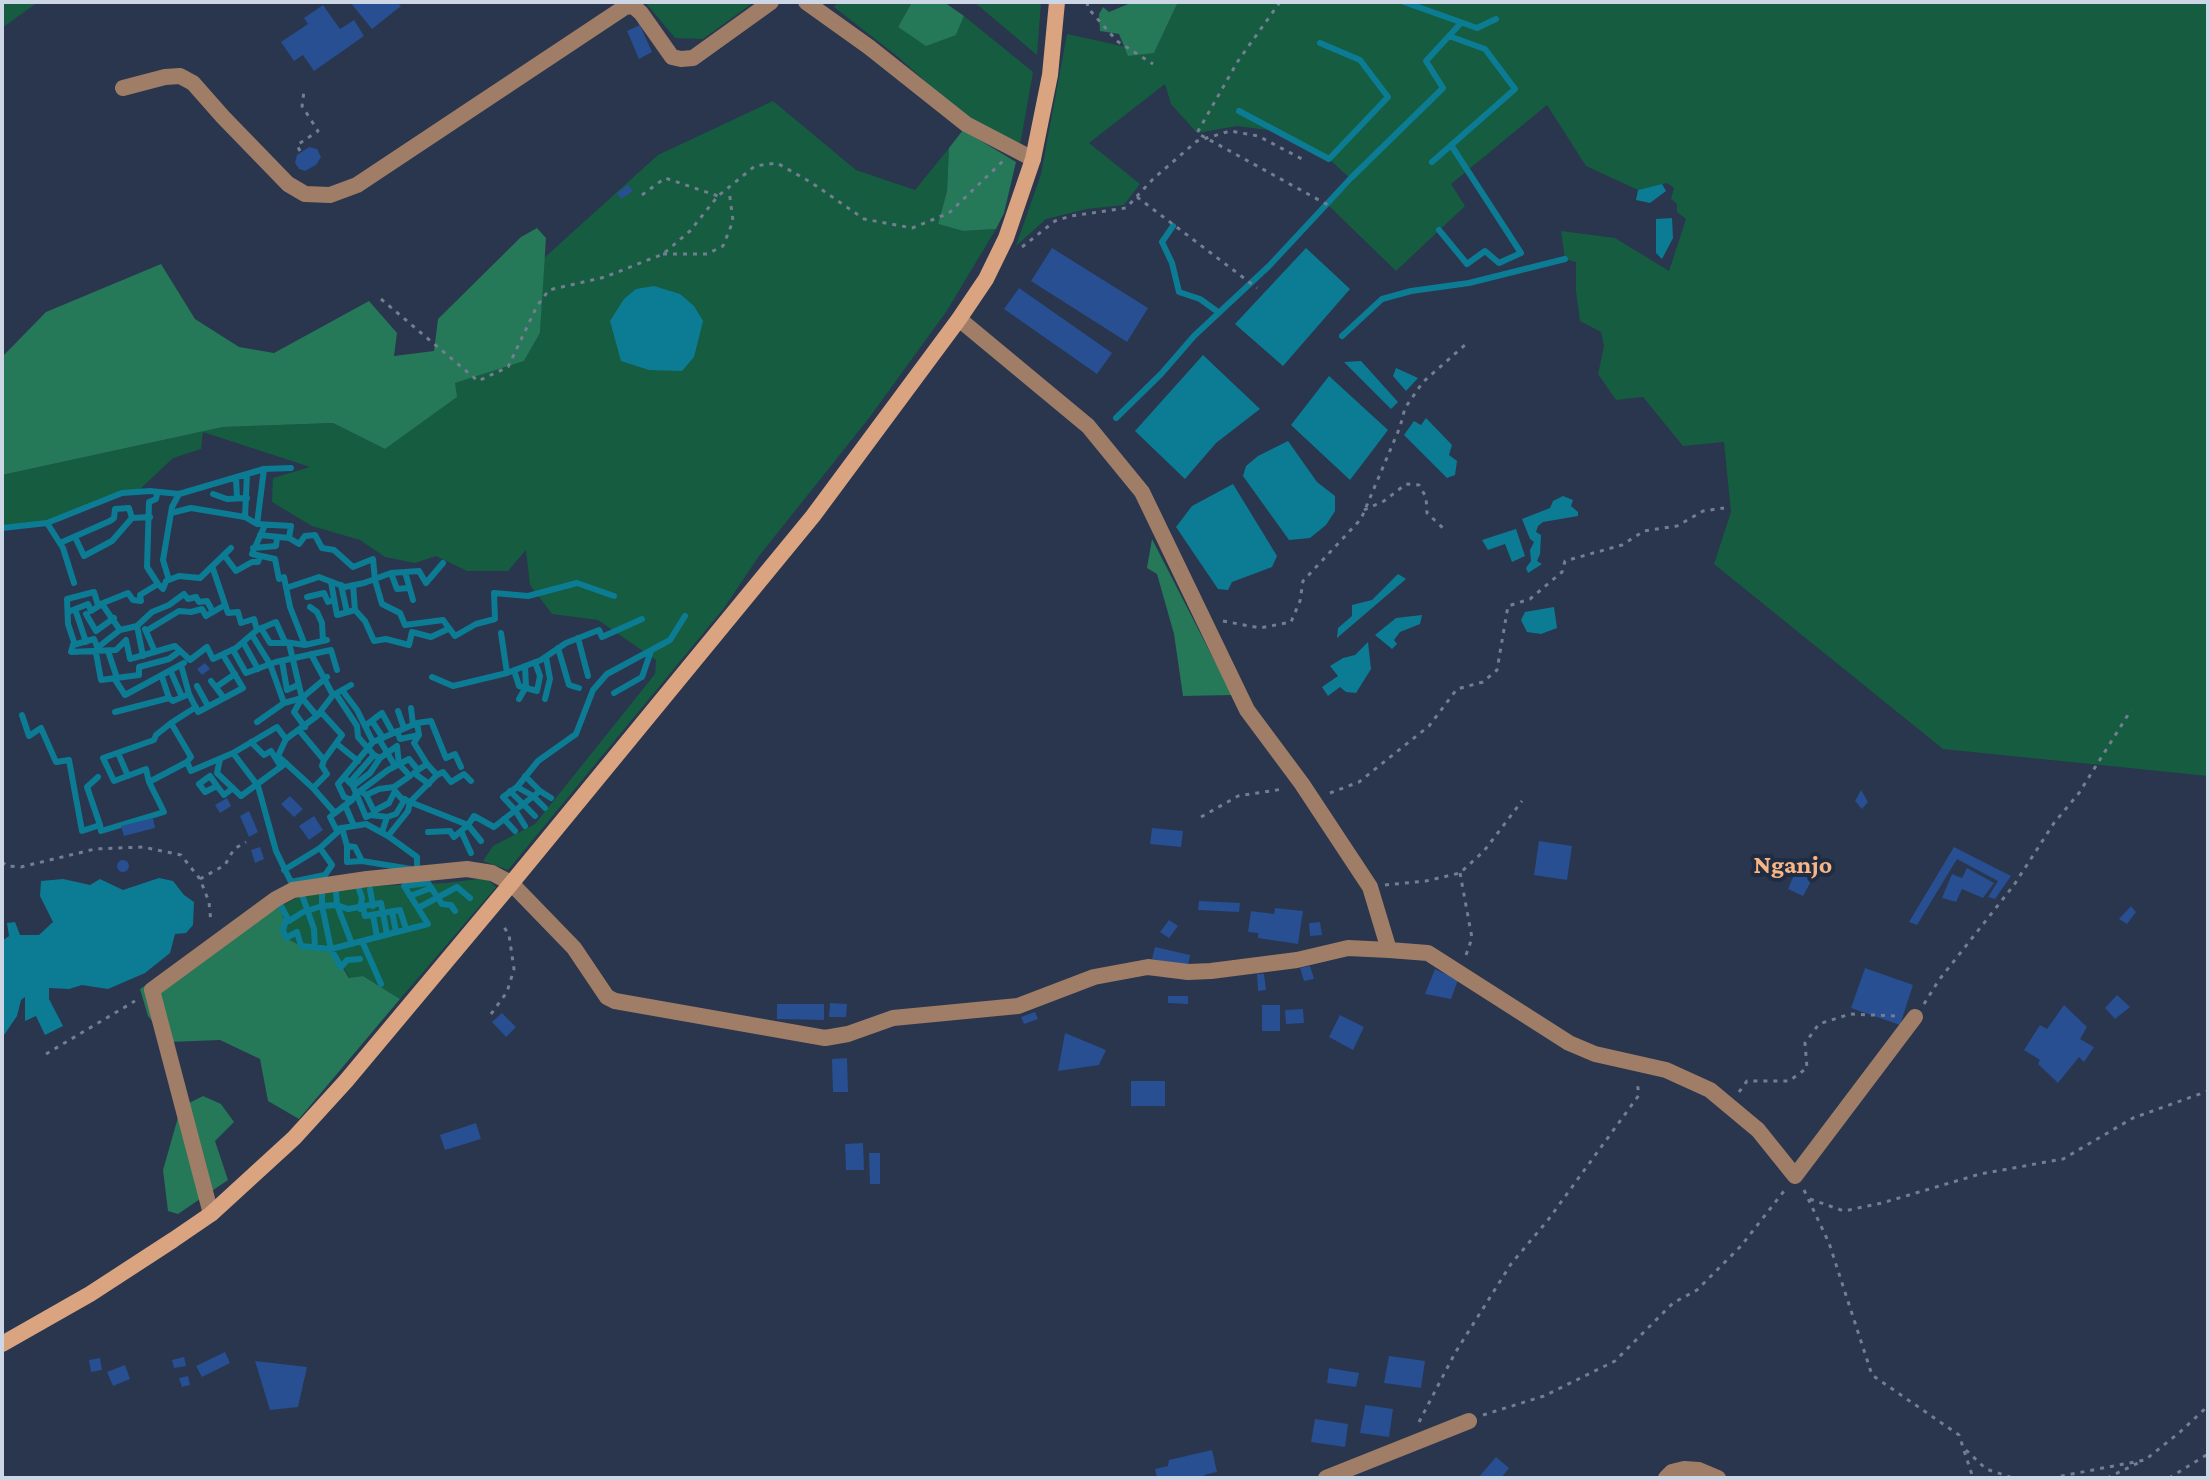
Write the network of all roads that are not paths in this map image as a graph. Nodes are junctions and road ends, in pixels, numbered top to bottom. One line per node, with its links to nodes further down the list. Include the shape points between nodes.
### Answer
1 (771, 2): 4 (street, via 693,58 681,59 672,57 641,13 625,7 357,185 330,195 305,194 288,184 193,83 180,76)
2 (806, 2): 5 (street, via 966,124)
3 (1057, 2): 5 (street, via 1050,75)
4 (123, 88)
5 (1033, 159): 6 (street, via 1006,238)
6 (959, 319): 7 (street, via 813,516); 8 (street, via 1088,426 1142,492 1247,710 1370,887)
7 (511, 883): 8 (street, via 574,948 607,997 809,1037 848,1034 893,1018 1018,1006 1094,977 1148,967 1211,971 1348,948); 10 (street, via 346,1081 294,1138); 10 (street, via 467,869 293,890 152,990)
8 (1389, 950): 9 (street, via 1428,953 1569,1043 1666,1070 1710,1090 1758,1130 1795,1176)
9 (1915, 1017)
10 (211, 1214): 11 (street, via 90,1294)
11 (2, 1344)
12 (1469, 1421): 13 (street)
13 (1326, 1478)
14 (1666, 1478): 15 (street, via 1684,1469)
15 (1718, 1478)

